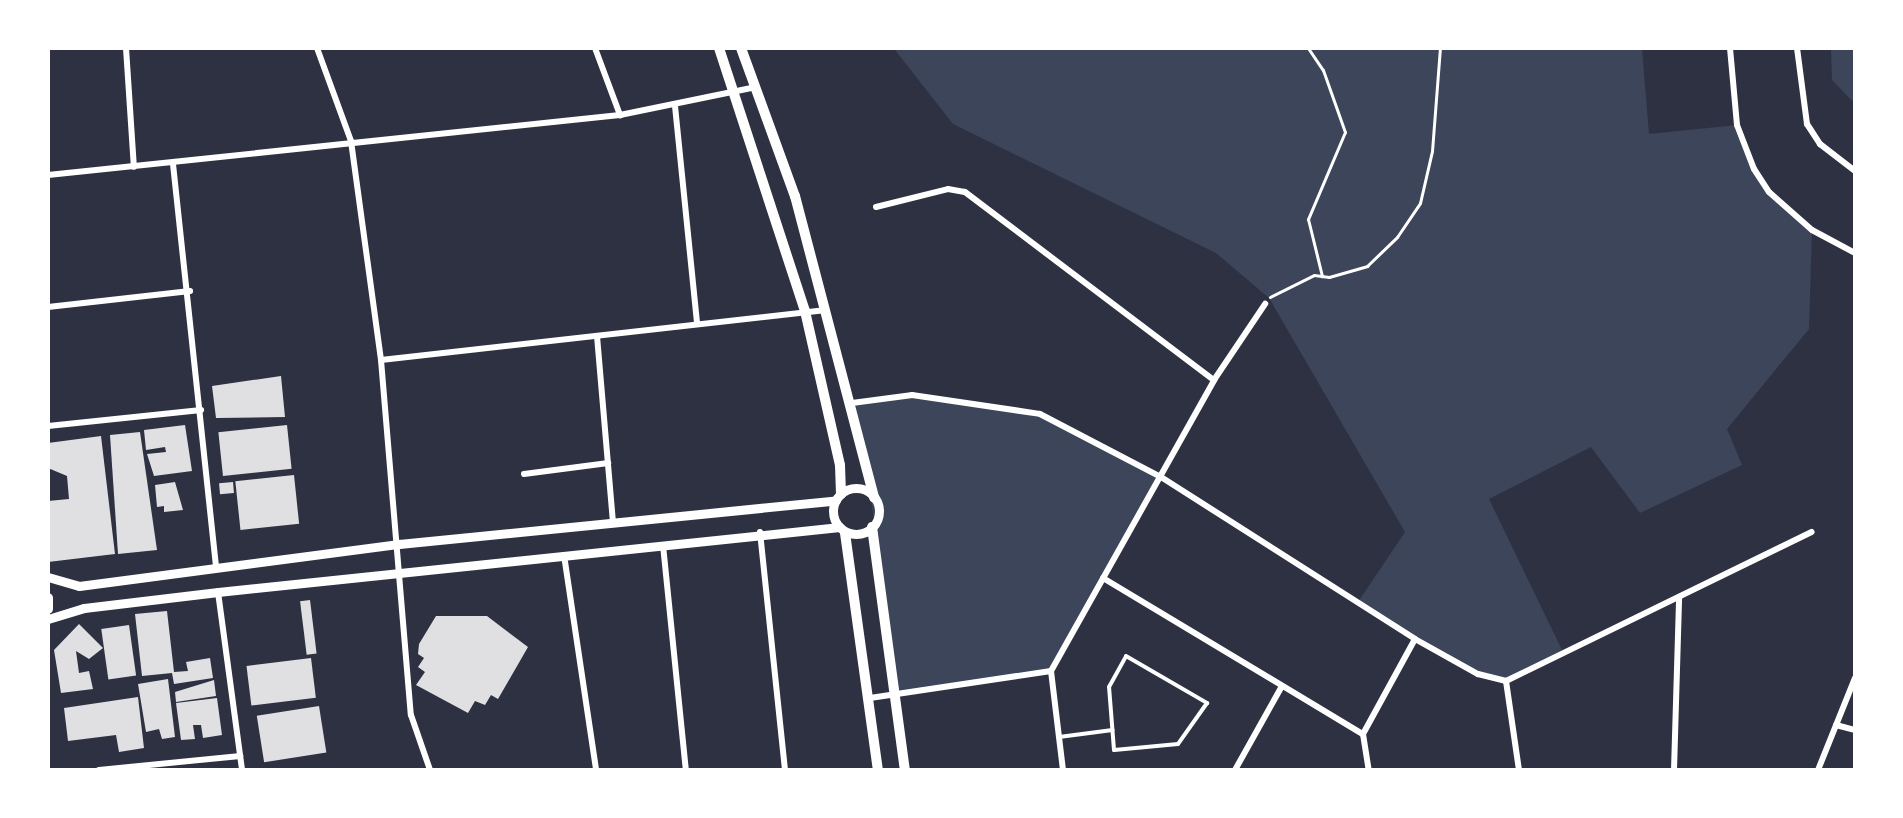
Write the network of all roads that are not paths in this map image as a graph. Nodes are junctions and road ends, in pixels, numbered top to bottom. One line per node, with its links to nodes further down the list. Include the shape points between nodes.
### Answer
1 (126, 48): 14 (street)
2 (317, 48): 12 (street)
3 (595, 48): 11 (street)
4 (719, 48): 9 (main road)
5 (741, 48): 8 (main road)
6 (1730, 48): 18 (street, via 1737,125 1754,169 1769,192 1804,224)
7 (1797, 48): 15 (street, via 1807,124 1820,144)
8 (756, 87): 9 (street); 22 (main road)
9 (736, 93): 10 (street); 23 (main road)
10 (675, 106): 11 (street); 24 (street)
11 (620, 115): 12 (street)
12 (351, 141): 13 (street); 26 (street)
13 (172, 164): 14 (street); 19 (street)
14 (134, 167): 16 (street)
15 (1855, 171)
16 (48, 175)
17 (876, 207): 27 (street, via 948,189 965,192)
18 (1855, 253)
19 (190, 291): 21 (street); 29 (street)
20 (1264, 304): 27 (street)
21 (48, 307)
22 (827, 309): 23 (street); 28 (main road)
23 (805, 311): 24 (street); 34 (main road, via 840,465)
24 (696, 324): 25 (street)
25 (597, 336): 26 (street); 31 (street)
26 (381, 360): 41 (street)
27 (1214, 381): 33 (street)
28 (852, 403): 33 (street, via 912,394 1040,414); 35 (main road)
29 (201, 410): 30 (street); 44 (street)
30 (48, 426)
31 (608, 463): 32 (street); 36 (street)
32 (525, 474)
33 (1161, 477): 47 (street); 53 (street)
34 (838, 497): 35 (street, via 860,489); 36 (street); 38 (street, via 833,516)
35 (874, 498): 37 (street, via 878,513)
36 (613, 522): 41 (street)
37 (872, 527): 38 (street); 58 (main road)
38 (842, 530): 39 (street); 59 (main road)
39 (760, 532): 42 (street); 71 (street)
40 (1812, 532): 49 (street)
41 (399, 544): 44 (street); 45 (street)
42 (663, 544): 43 (street); 70 (street)
43 (564, 555): 45 (street); 69 (street)
44 (216, 568): 46 (street, via 79,586)
45 (399, 573): 48 (street); 68 (street, via 411,715)
46 (48, 578)
47 (1102, 579): 54 (street); 57 (street)
48 (218, 592): 52 (street, via 84,608); 65 (street)
49 (1679, 597): 56 (street, via 1528,666); 78 (street)
50 (48, 598): 51 (main road)
51 (48, 609)
52 (48, 619)
53 (1415, 639): 56 (street, via 1478,674); 63 (street)
54 (1051, 671): 58 (street); 64 (street)
55 (1855, 678): 60 (street)
56 (1506, 681): 77 (street)
57 (1282, 686): 63 (street); 75 (street)
58 (896, 697): 59 (street); 73 (main road)
59 (870, 698): 72 (main road)
60 (1836, 725): 62 (street); 79 (street)
61 (1113, 730): 61 (lane, via 1109,687 1126,656 1207,703 1178,744 1114,750); 64 (lane)
62 (1855, 730)
63 (1363, 734): 76 (street)
64 (1059, 737): 74 (street)
65 (240, 756): 66 (street); 67 (street)
66 (99, 770)
67 (242, 770)
68 (430, 770)
69 (596, 770)
70 (686, 770)
71 (785, 770)
72 (878, 770)
73 (905, 770)
74 (1063, 770)
75 (1235, 770)
76 (1369, 770)
77 (1519, 770)
78 (1674, 770)
79 (1818, 770)

